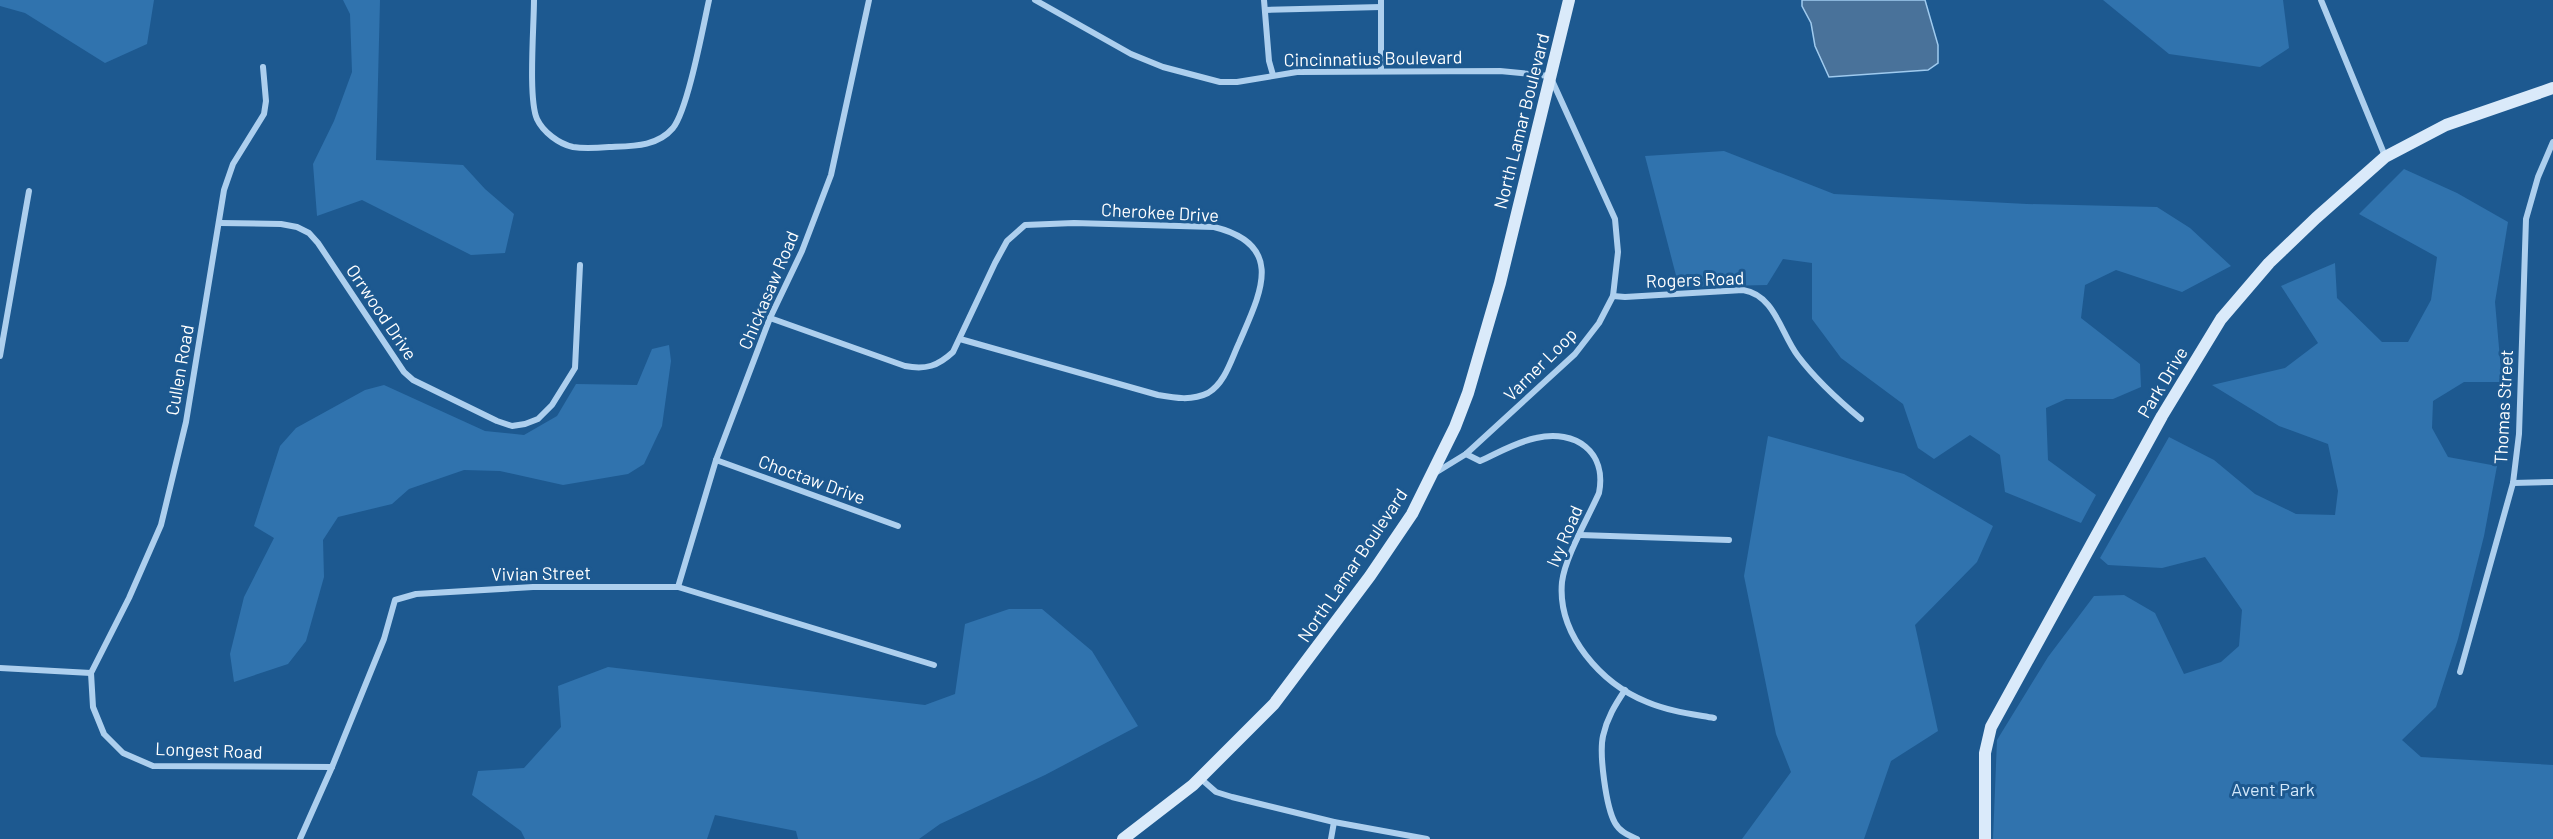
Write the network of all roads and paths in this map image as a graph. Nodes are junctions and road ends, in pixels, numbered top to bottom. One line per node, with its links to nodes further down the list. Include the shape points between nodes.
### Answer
1 (534, 0): 2 (street, via 534,108 537,119 551,136 574,147 648,145 674,127 691,77)
2 (709, 0)
3 (869, 0): 23 (street, Chickasaw Road, via 831,176)
4 (1035, 0): 10 (street, Cincinnatius Boulevard)
5 (1051, 0): 10 (street)
6 (1264, 0): 11 (street)
7 (1569, 0): 15 (street, North Lamar Boulevard)
8 (2321, 0): 18 (street)
9 (1381, 4): 11 (street); 13 (street)
10 (1049, 8): 14 (street, Cincinnatius Boulevard, via 1131,54 1195,77 1237,82)
11 (1265, 10): 14 (street)
12 (263, 67): 20 (street, Cullen Road, via 264,114 233,164 224,190)
13 (1381, 71): 14 (street, Cincinnatius Boulevard); 15 (street, Cincinnatius Boulevard, via 1500,71)
14 (1273, 75)
15 (1550, 76): 22 (street, Varner Loop, via 1615,219 1618,252); 29 (street, North Lamar Boulevard, via 1500,283 1468,393)
16 (2553, 88): 18 (street, Park Drive, via 2446,125)
17 (2553, 142): 31 (street, Thomas Street, via 2526,219 2519,434)
18 (2385, 157): 50 (street, Park Drive, via 2274,259 2221,319 2162,416 1991,727 1985,753)
19 (29, 191): 25 (street)
20 (220, 223): 21 (street, Orrwood Drive, via 281,224 309,233 413,380 512,426 538,419 552,405 575,368); 39 (street, Cullen Road, via 186,422 161,525)
21 (580, 265)
22 (1613, 296): 26 (street, Rogers Road, via 1743,290 1757,294 1768,304 1796,355); 27 (street, Varner Loop, via 1599,323 1575,354)
23 (770, 318): 24 (street, Cherokee Drive, via 920,369 941,362 954,352); 28 (street, Chickasaw Road)
24 (960, 339): 24 (street, Cherokee Drive, via 1158,395 1196,397 1222,380 1257,300 1263,278 1261,264 1244,239 1214,227 1025,225 1007,241)
25 (0, 356)
26 (1861, 419)
27 (1466, 454): 29 (street, Varner Loop); 33 (street, Ivy Road, via 1479,461 1521,442 1553,436 1589,448 1601,470 1601,482)
28 (716, 460): 32 (street, Choctaw Drive); 35 (street, Chickasaw Road)
29 (1432, 475): 43 (street, North Lamar Boulevard, via 1412,514 1309,660 1274,704)
30 (2553, 482): 31 (street)
31 (2512, 483): 38 (street, Thomas Street)
32 (898, 526)
33 (1580, 535): 34 (street); 40 (street, Ivy Road, via 1562,582 1565,615 1579,645 1597,668)
34 (1729, 540)
35 (678, 587): 36 (street, Vivian Street); 42 (street, Vivian Street, via 533,586 400,597 395,600 384,639)
36 (934, 665)
37 (0, 668): 39 (street)
38 (2460, 672)
39 (92, 673): 42 (street, Longest Road, via 93,706 104,734 123,753 153,766)
40 (1625, 690): 41 (street, Ivy Road, via 1666,709); 49 (street, via 1610,714 1602,739 1603,763 1615,822 1620,830)
41 (1714, 718)
42 (332, 767): 45 (street, Vivian Street)
43 (1200, 778): 44 (street, via 1216,792); 46 (street, North Lamar Boulevard)
44 (1334, 822): 47 (street); 48 (street)
45 (300, 839)
46 (1123, 839)
47 (1331, 839)
48 (1427, 839)
49 (1637, 839)
50 (1985, 839)

